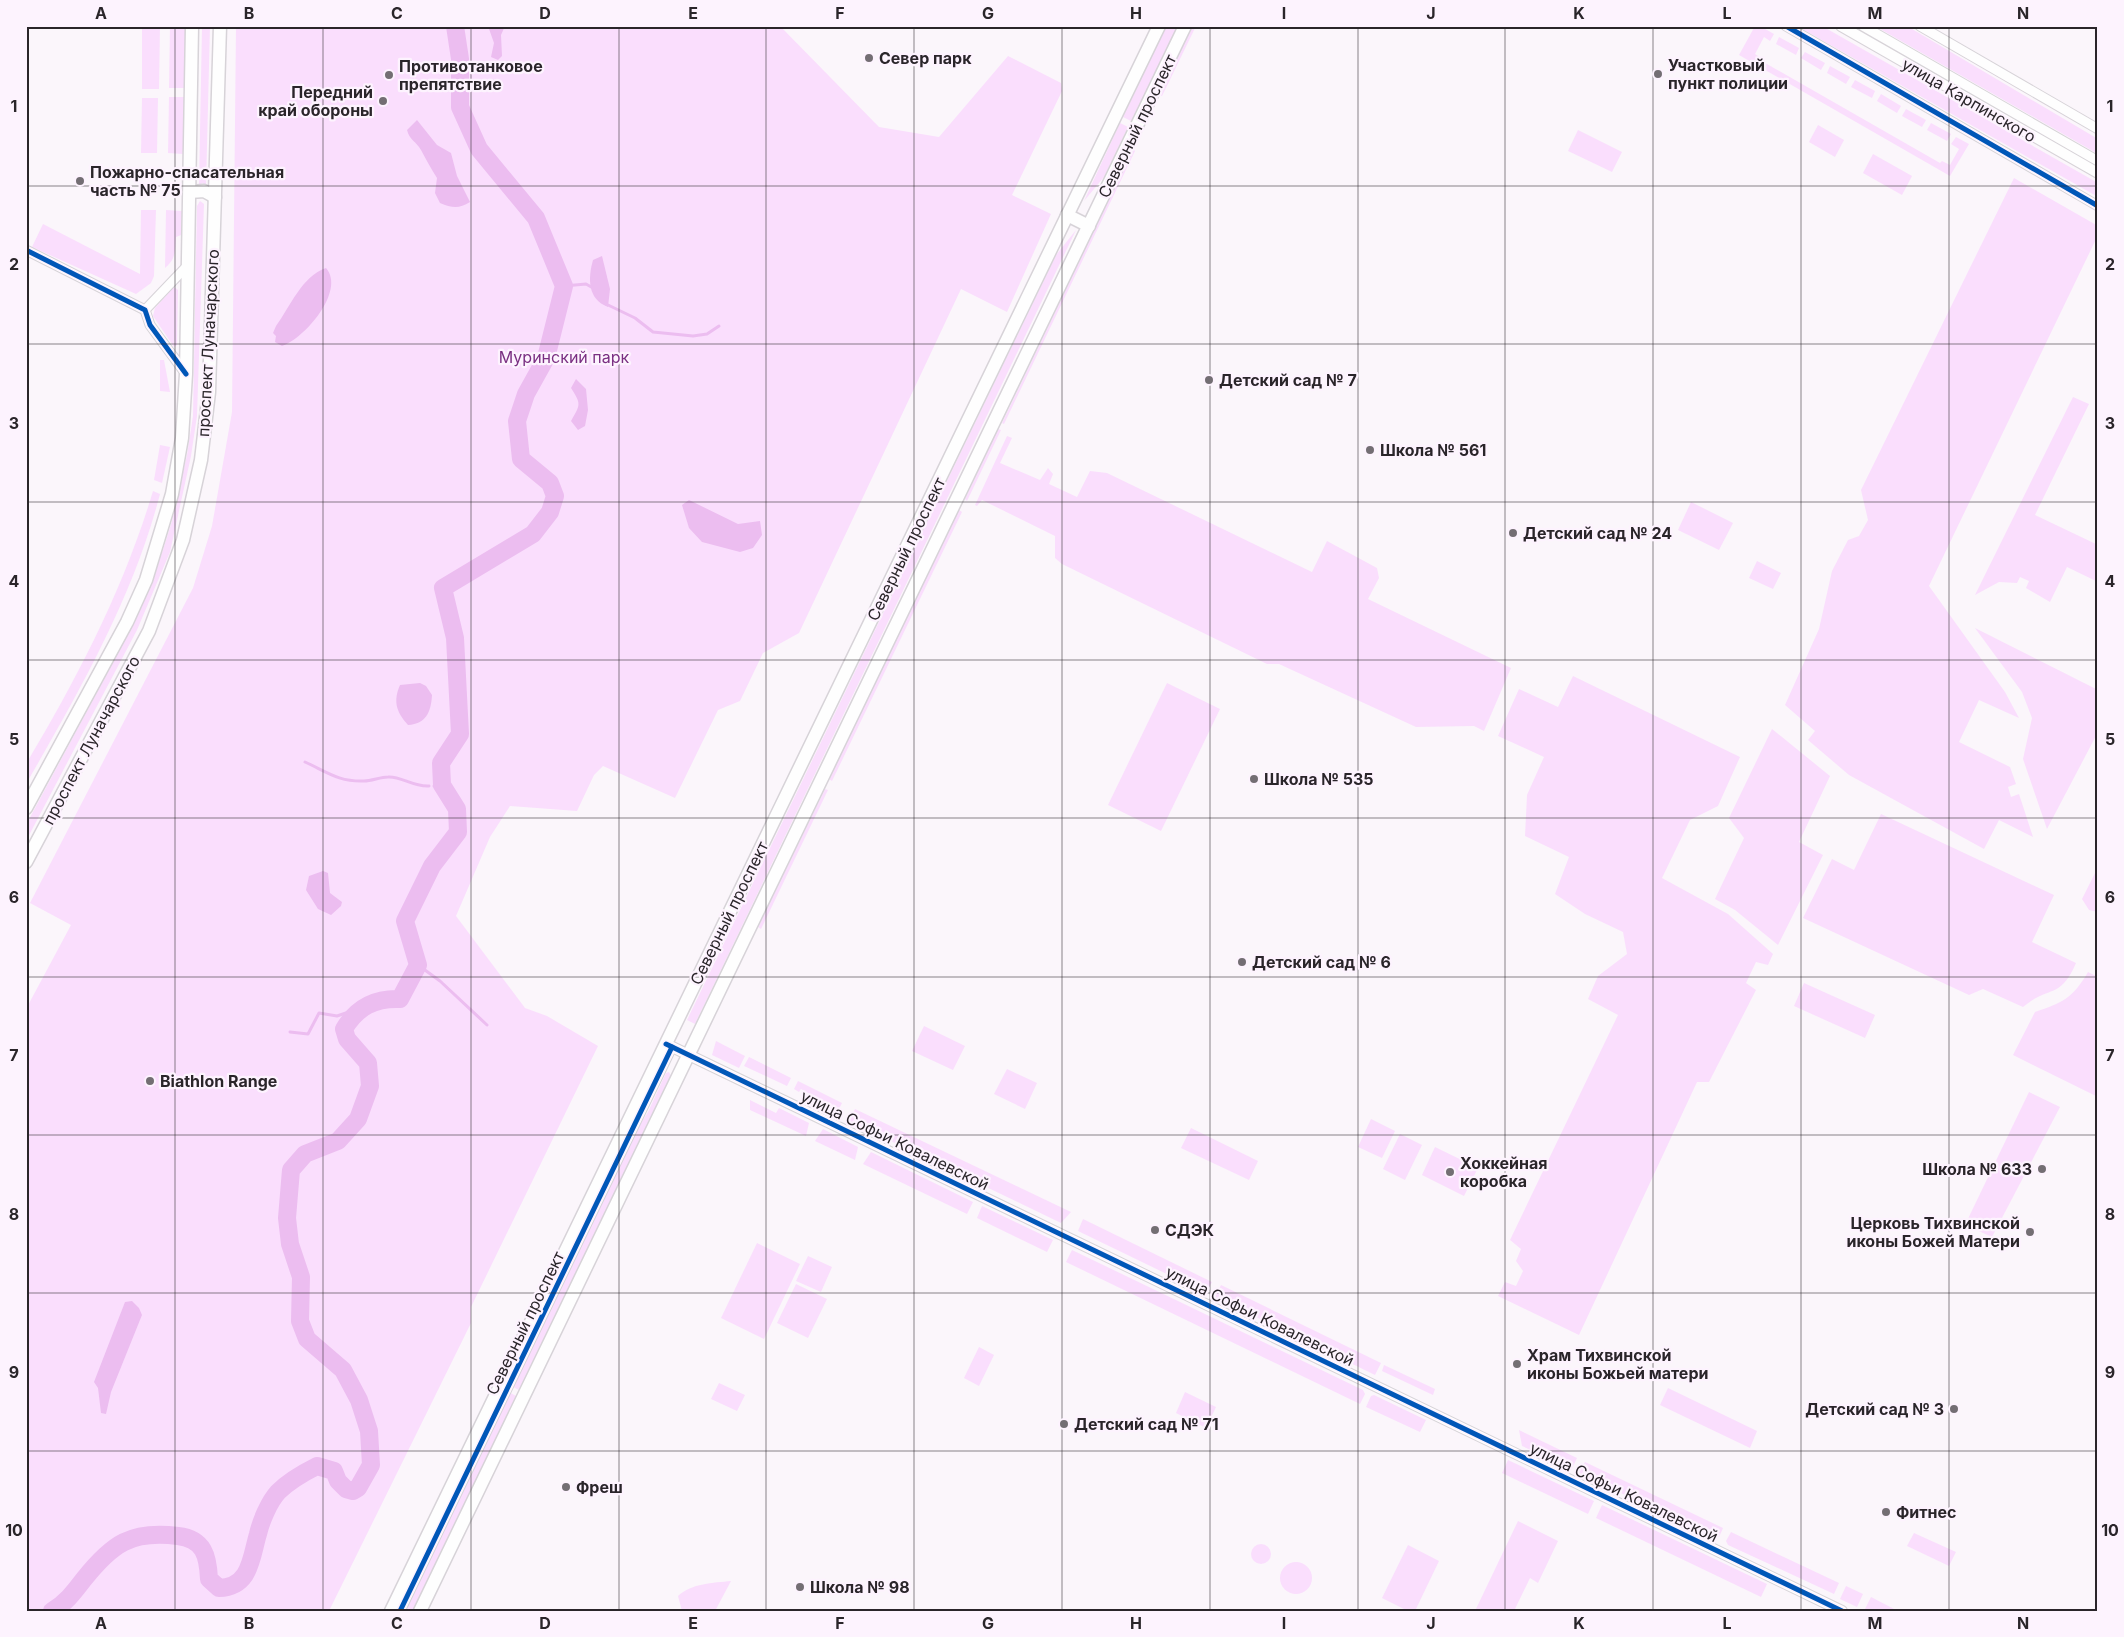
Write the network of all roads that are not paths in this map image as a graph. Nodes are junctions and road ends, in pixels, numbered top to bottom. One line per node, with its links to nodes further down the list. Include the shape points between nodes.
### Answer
1 (192, 26): 12 (main road, проспект Луначарского)
2 (220, 26): 13 (main road, проспект Луначарского)
3 (1159, 26): 15 (main road, Северный проспект)
4 (1185, 26): 16 (main road, Северный проспект)
5 (1786, 26): 14 (street)
6 (1841, 26): 11 (street, улица Карпинского)
7 (1863, 26): 10 (street, улица Карпинского)
8 (1920, 26): 9 (street)
9 (2098, 129)
10 (2098, 161)
11 (2098, 173)
12 (190, 192): 13 (main road, via 204,191); 18 (main road, проспект Луначарского)
13 (215, 197): 22 (main road, проспект Луначарского, via 206,429 183,540 149,631)
14 (2098, 206)
15 (1067, 215): 16 (main road); 23 (main road, Северный проспект)
16 (1089, 226): 24 (main road, Северный проспект)
17 (26, 250): 19 (street)
18 (188, 265): 19 (street); 20 (main road, проспект Луначарского)
19 (145, 310): 20 (street, via 150,325)
20 (186, 374): 21 (main road, проспект Луначарского, via 182,438 172,494 146,580 127,622)
21 (26, 808)
22 (26, 862)
23 (669, 1046): 24 (street, улица Софьи Ковалевской); 25 (main road, Северный проспект, via 649,1075); 26 (street, Северный проспект)
24 (688, 1055): 27 (main road, Северный проспект); 28 (street, улица Софьи Ковалевской)
25 (391, 1611)
26 (400, 1611)
27 (420, 1611)
28 (1842, 1611)

